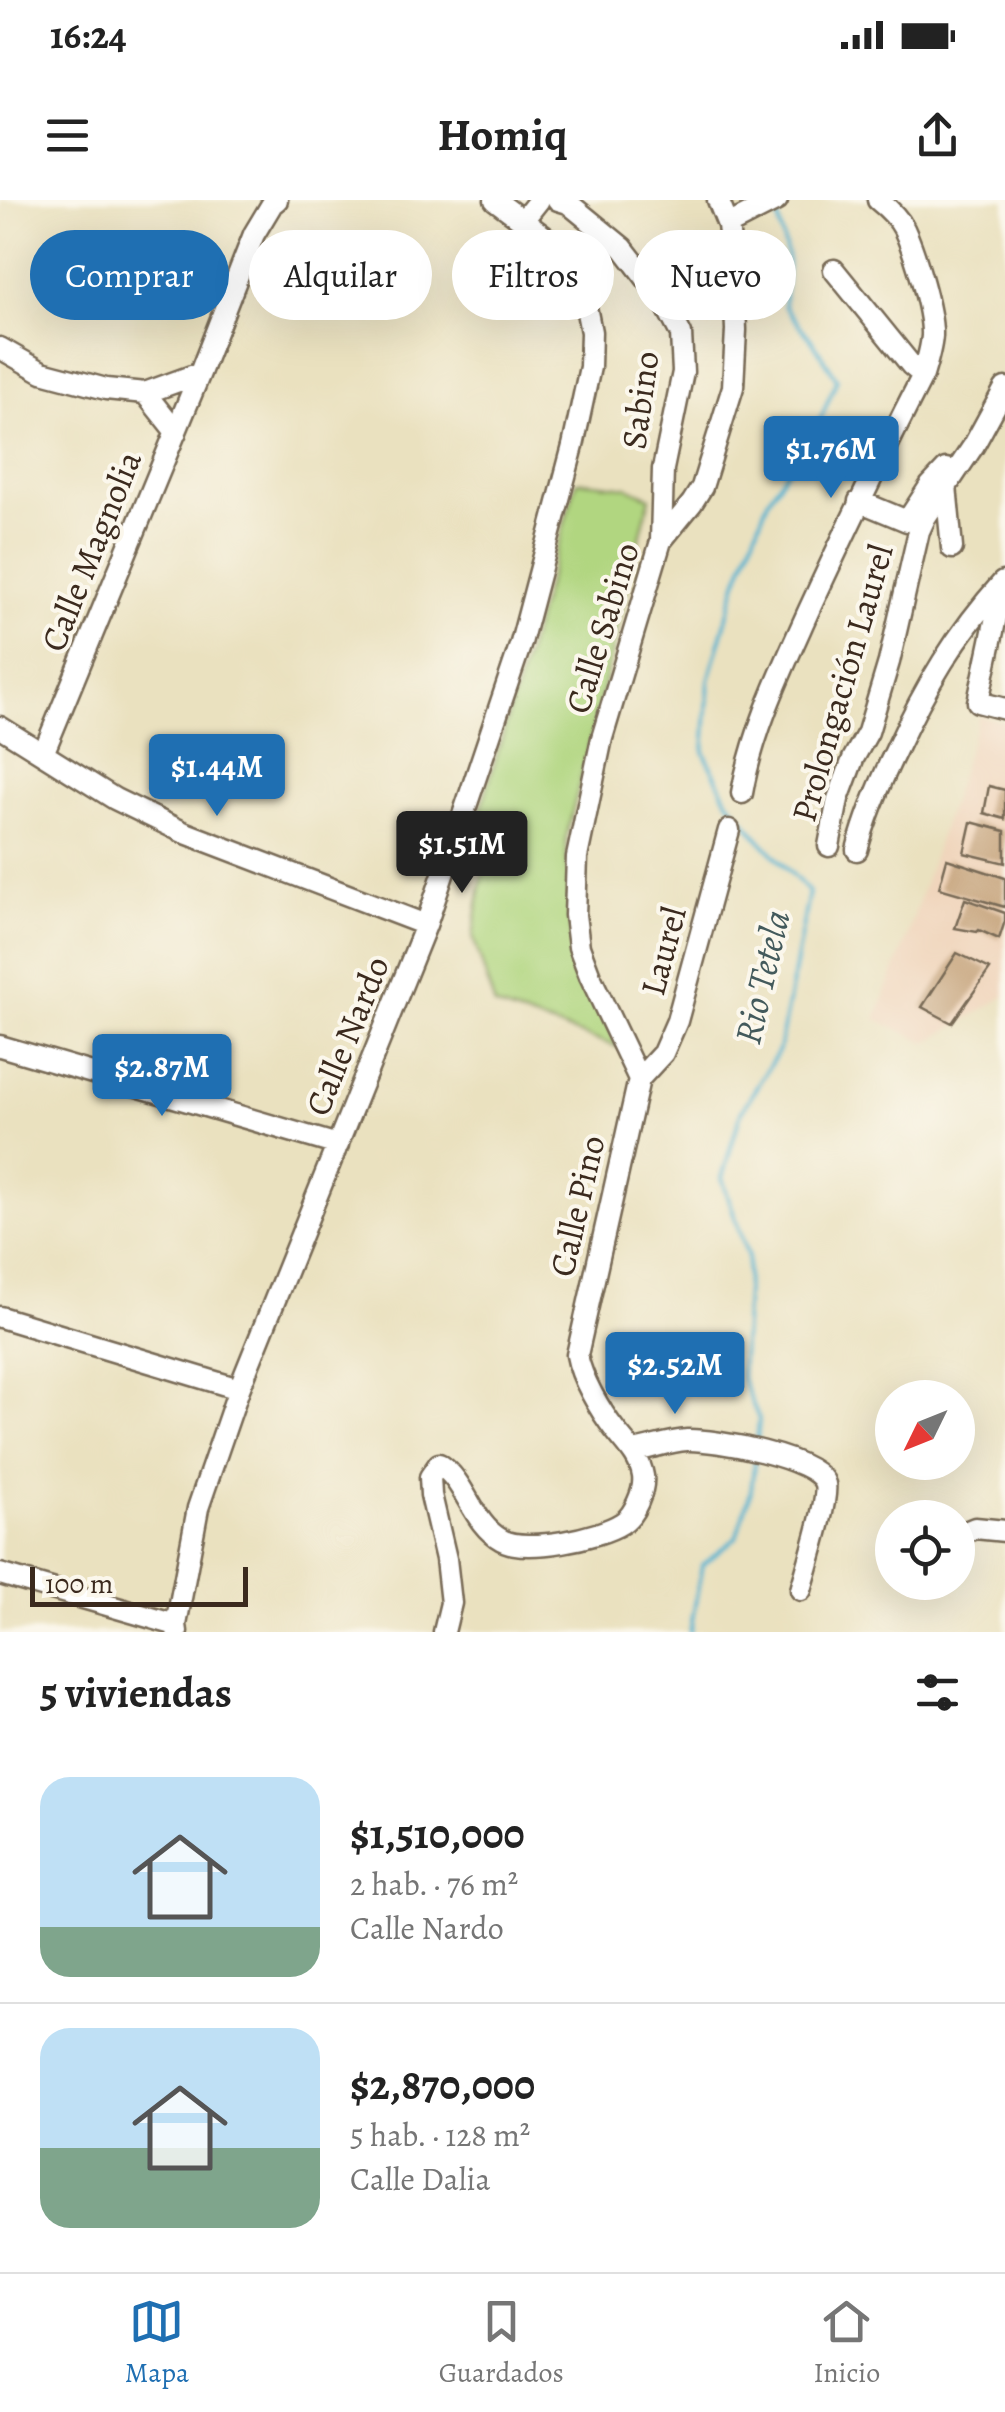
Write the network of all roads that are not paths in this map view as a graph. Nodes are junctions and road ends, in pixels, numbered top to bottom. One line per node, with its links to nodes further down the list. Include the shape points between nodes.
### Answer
1 (277, 200): 12 (street, Calle Magnolia, via 254,234)
2 (495, 200): 8 (street, Calle Nardo)
3 (539, 200): 8 (street)
4 (558, 200): 20 (street, Sabino, via 623,248 681,334 683,372 663,469)
5 (718, 200): 9 (street, Calle Sabino)
6 (878, 200): 13 (street, via 904,230 923,288 932,337)
7 (771, 202): 9 (street)
8 (524, 220): 30 (street, Calle Nardo, via 555,249 582,292 590,367 521,643)
9 (728, 226): 20 (street, Calle Sabino, via 734,387 702,486)
10 (834, 270): 13 (street)
11 (0, 348): 15 (street, via 64,380)
12 (200, 373): 15 (street); 16 (street, Calle Magnolia)
13 (923, 375): 19 (street)
14 (1005, 388): 17 (street)
15 (145, 393): 16 (street)
16 (176, 432): 25 (street, Calle Magnolia)
17 (974, 446): 18 (street, Prolongación Laurel); 19 (street, via 930,486 907,521)
18 (946, 486): 21 (street); 28 (street, Prolongación Laurel, via 920,531 890,662 838,798)
19 (859, 501): 26 (street, via 779,678)
20 (660, 541): 32 (street, Calle Sabino, via 602,738 578,857 575,915 590,976)
21 (952, 548)
22 (1004, 575): 23 (street, via 978,702); 29 (street, via 928,684 866,816)
23 (1005, 709)
24 (0, 727): 25 (street)
25 (42, 754): 30 (street, via 114,800 183,832)
26 (742, 793)
27 (729, 830): 32 (street, Laurel, via 678,1022 663,1053)
28 (830, 846)
29 (857, 850)
30 (426, 926): 33 (street, Calle Nardo)
31 (0, 1046): 33 (street)
32 (639, 1079): 36 (street, Calle Pino, via 577,1355 612,1427)
33 (338, 1145): 35 (street, Calle Nardo)
34 (0, 1317): 35 (street)
35 (239, 1389): 41 (street, Calle Nardo, via 198,1508)
36 (634, 1451): 40 (street, via 685,1440 722,1442 815,1471 826,1486); 42 (street, via 644,1478 630,1517 608,1530 549,1545 501,1539 482,1523 450,1472 435,1467 431,1495 450,1602)
37 (975, 1528): 38 (street)
38 (1005, 1531)
39 (0, 1574): 41 (street)
40 (801, 1590)
41 (177, 1629)
42 (444, 1632)

